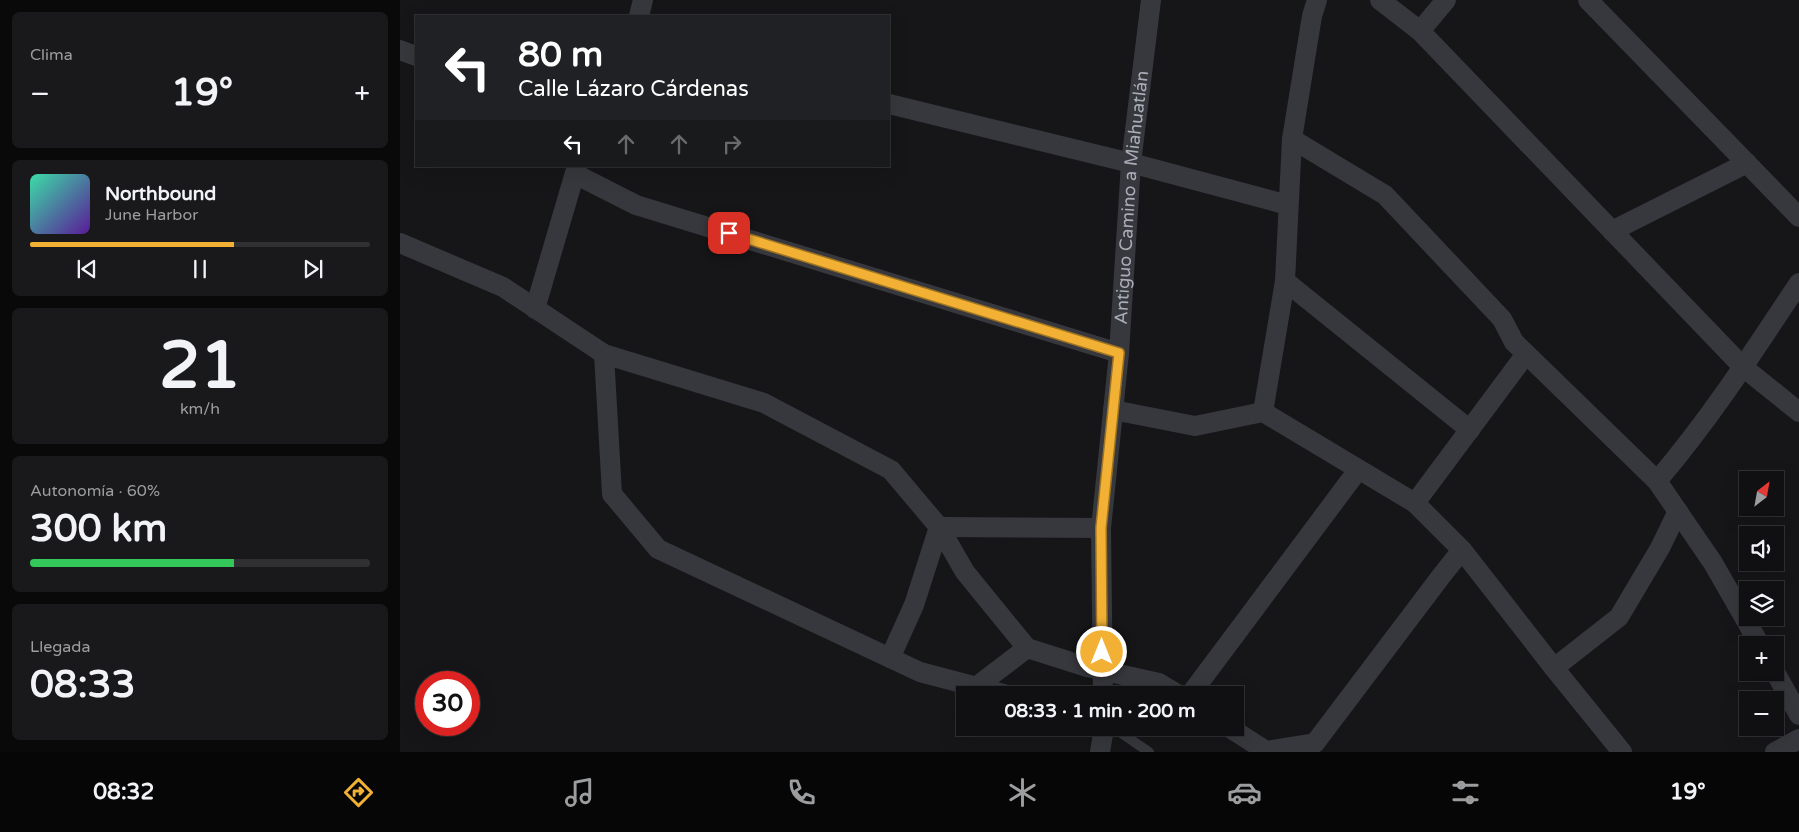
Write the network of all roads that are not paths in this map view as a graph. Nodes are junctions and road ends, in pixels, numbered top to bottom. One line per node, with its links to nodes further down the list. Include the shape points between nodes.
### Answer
1 (643, 0): 7 (street)
2 (1151, 0): 13 (street, Antiguo Camino a Miahuatlán)
3 (1317, 0): 12 (street)
4 (1380, 0): 8 (street)
5 (1446, 0): 8 (street)
6 (1588, 0): 14 (street)
7 (639, 15)
8 (1420, 31): 18 (street)
9 (400, 50): 10 (street)
10 (415, 56)
11 (890, 104): 13 (street)
12 (1292, 140): 16 (street); 25 (street, via 1385,195 1502,319 1514,342)
13 (1131, 163): 16 (street); 23 (street, Antiguo Camino a Miahuatlán)
14 (1747, 163): 17 (street); 18 (street)
15 (576, 170): 22 (street); 23 (street, via 636,205)
16 (1288, 205): 20 (street)
17 (1799, 217)
18 (1612, 231): 26 (street)
19 (400, 243): 22 (street, via 503,287)
20 (1285, 280): 28 (street); 30 (street)
21 (1799, 283): 26 (street)
22 (535, 309): 24 (street)
23 (1119, 353): 27 (street, Antiguo Camino a Miahuatlán)
24 (604, 354): 35 (street, via 764,403 891,470); 40 (street, via 612,494 658,549)
25 (1526, 354): 30 (street); 32 (street)
26 (1743, 366): 29 (street); 32 (street, via 1688,445)
27 (1113, 410): 28 (street, via 1195,426); 36 (street, Antiguo Camino a Miahuatlán)
28 (1263, 412): 31 (street)
29 (1799, 412)
30 (1470, 430): 33 (street)
31 (1358, 470): 33 (street); 48 (street)
32 (1657, 482): 34 (street)
33 (1415, 503): 37 (street)
34 (1678, 511): 38 (street, via 1713,562); 41 (street, via 1619,617)
35 (939, 527): 36 (street); 39 (street, via 965,572); 40 (street, via 914,605)
36 (1101, 528): 42 (street, Antiguo Camino a Miahuatlán)
37 (1462, 550): 41 (street); 52 (street, via 1315,743 1266,751)
38 (1755, 636)
39 (1028, 648): 42 (street); 45 (street)
40 (890, 658): 44 (street, via 920,672)
41 (1554, 668): 56 (street)
42 (1102, 670): 46 (street, Antiguo Camino a Miahuatlán); 47 (street)
43 (1780, 681): 49 (street)
44 (972, 686)
45 (977, 686)
46 (1103, 686)
47 (1165, 686)
48 (1197, 686)
49 (1799, 714)
50 (1103, 736): 54 (street)
51 (1125, 736): 55 (lane)
52 (1243, 736)
53 (1799, 739): 57 (street)
54 (1100, 752)
55 (1148, 752)
56 (1622, 752)
57 (1775, 752)

